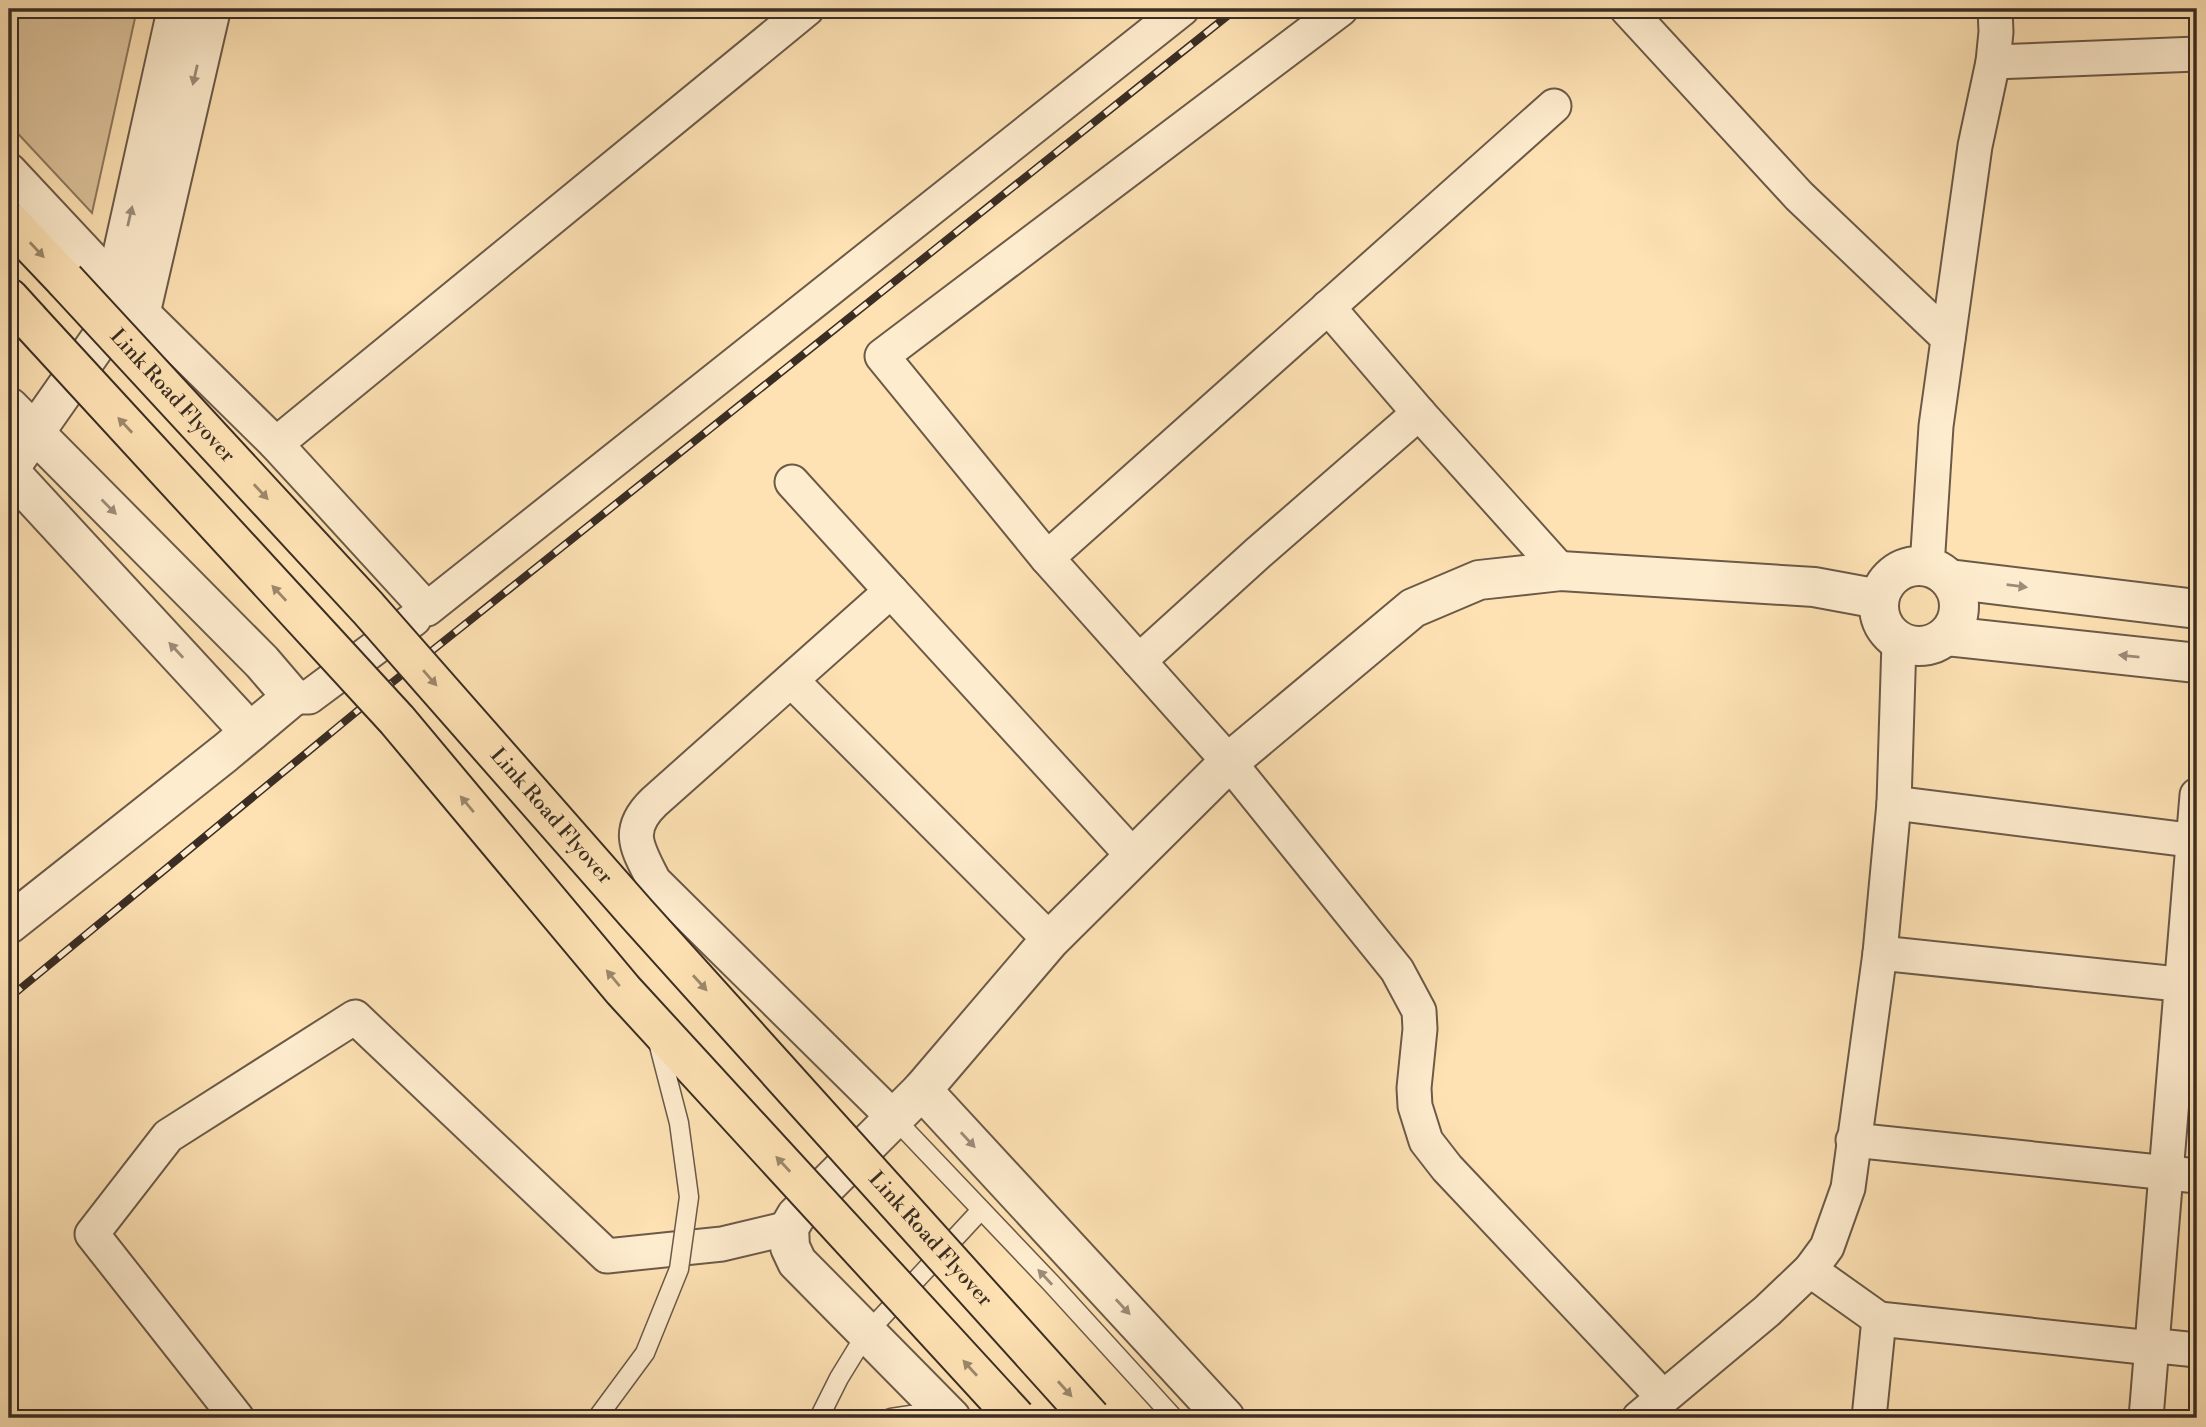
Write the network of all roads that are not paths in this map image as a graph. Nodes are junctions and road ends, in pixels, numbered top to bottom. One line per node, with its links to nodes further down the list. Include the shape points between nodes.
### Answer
1 (177, 9): 13 (street, one-way to 1)
2 (211, 9): 16 (street, one-way to 16)
3 (807, 9): 21 (street)
4 (1182, 9): 29 (street)
5 (1340, 9): 24 (street, via 883,356)
6 (1627, 9): 18 (street, via 1800,196)
7 (1995, 9): 9 (street)
8 (2197, 54): 9 (street)
9 (1993, 62): 18 (street, via 1975,146)
10 (1554, 106): 15 (street)
11 (9, 170): 13 (street)
12 (9, 221): 66 (main road, Link Road Flyover, one-way to 66, bridge, via 368,608)
13 (115, 282): 16 (street); 17 (street)
14 (9, 298): 47 (main road, one-way to 14, bridge, via 397,720)
15 (1328, 307): 19 (street); 24 (street)
16 (141, 311): 17 (street); 21 (street)
17 (105, 332): 20 (street)
18 (1948, 338): 26 (street, via 1936,426)
19 (1419, 413): 25 (street); 33 (street)
20 (22, 419): 22 (street); 36 (street, one-way to 36)
21 (276, 444): 29 (street)
22 (9, 470): 37 (street, one-way to 22)
23 (792, 481): 27 (street)
24 (1047, 558): 33 (street)
25 (1561, 571): 28 (street, via 1814,587); 38 (street, via 1479,580 1413,608)
26 (1938, 573): 28 (street, via 1914,566 1902,569); 30 (street, one-way to 30); 31 (street, via 1956,589 1960,601 1955,626)
27 (891, 591): 35 (street); 42 (street)
28 (1879, 599): 32 (street, via 1882,624)
29 (427, 609): 36 (street, via 309,696)
30 (2197, 609)
31 (1947, 636): 32 (street, via 1924,647); 34 (street, one-way to 31)
32 (1899, 642): 40 (street)
33 (1139, 661): 38 (street)
34 (2197, 663)
35 (792, 681): 44 (street); 49 (street, via 640,816 636,835 640,853 654,881)
36 (292, 697): 37 (street)
37 (250, 732): 43 (street)
38 (1229, 762): 42 (street); 59 (street, via 1408,988 1419,1011 1414,1088 1426,1141)
39 (2197, 795): 41 (street)
40 (1894, 803): 41 (street); 45 (street)
41 (2195, 841): 46 (street)
42 (1134, 857): 44 (street)
43 (9, 924)
44 (1050, 940): 48 (street)
45 (1880, 953): 46 (street); 50 (street)
46 (2189, 985): 51 (street)
47 (654, 1023): 62 (lane, bridge, via 679,1123 690,1197 679,1269 645,1353); 65 (main road, one-way to 47, bridge)
48 (922, 1090): 49 (street); 68 (street, one-way to 68)
49 (894, 1118): 52 (lane); 53 (street)
50 (1853, 1140): 51 (street); 54 (street, via 1848,1188 1827,1247)
51 (2181, 1174): 57 (street)
52 (981, 1210): 56 (lane); 67 (lane, one-way to 52)
53 (789, 1228): 56 (street, via 797,1262); 61 (street, via 722,1244 607,1256 355,1017 168,1136 92,1234)
54 (1810, 1270): 55 (street); 59 (street)
55 (1879, 1319): 57 (street); 69 (street)
56 (866, 1334): 60 (street); 63 (lane)
57 (2152, 1348): 58 (street); 70 (street)
58 (2197, 1350)
59 (1651, 1408)
60 (949, 1416): 64 (lane)
61 (237, 1418)
62 (597, 1418)
63 (819, 1418)
64 (891, 1418)
65 (1016, 1418)
66 (1091, 1418)
67 (1174, 1418)
68 (1226, 1418)
69 (1869, 1418)
70 (2146, 1418)

